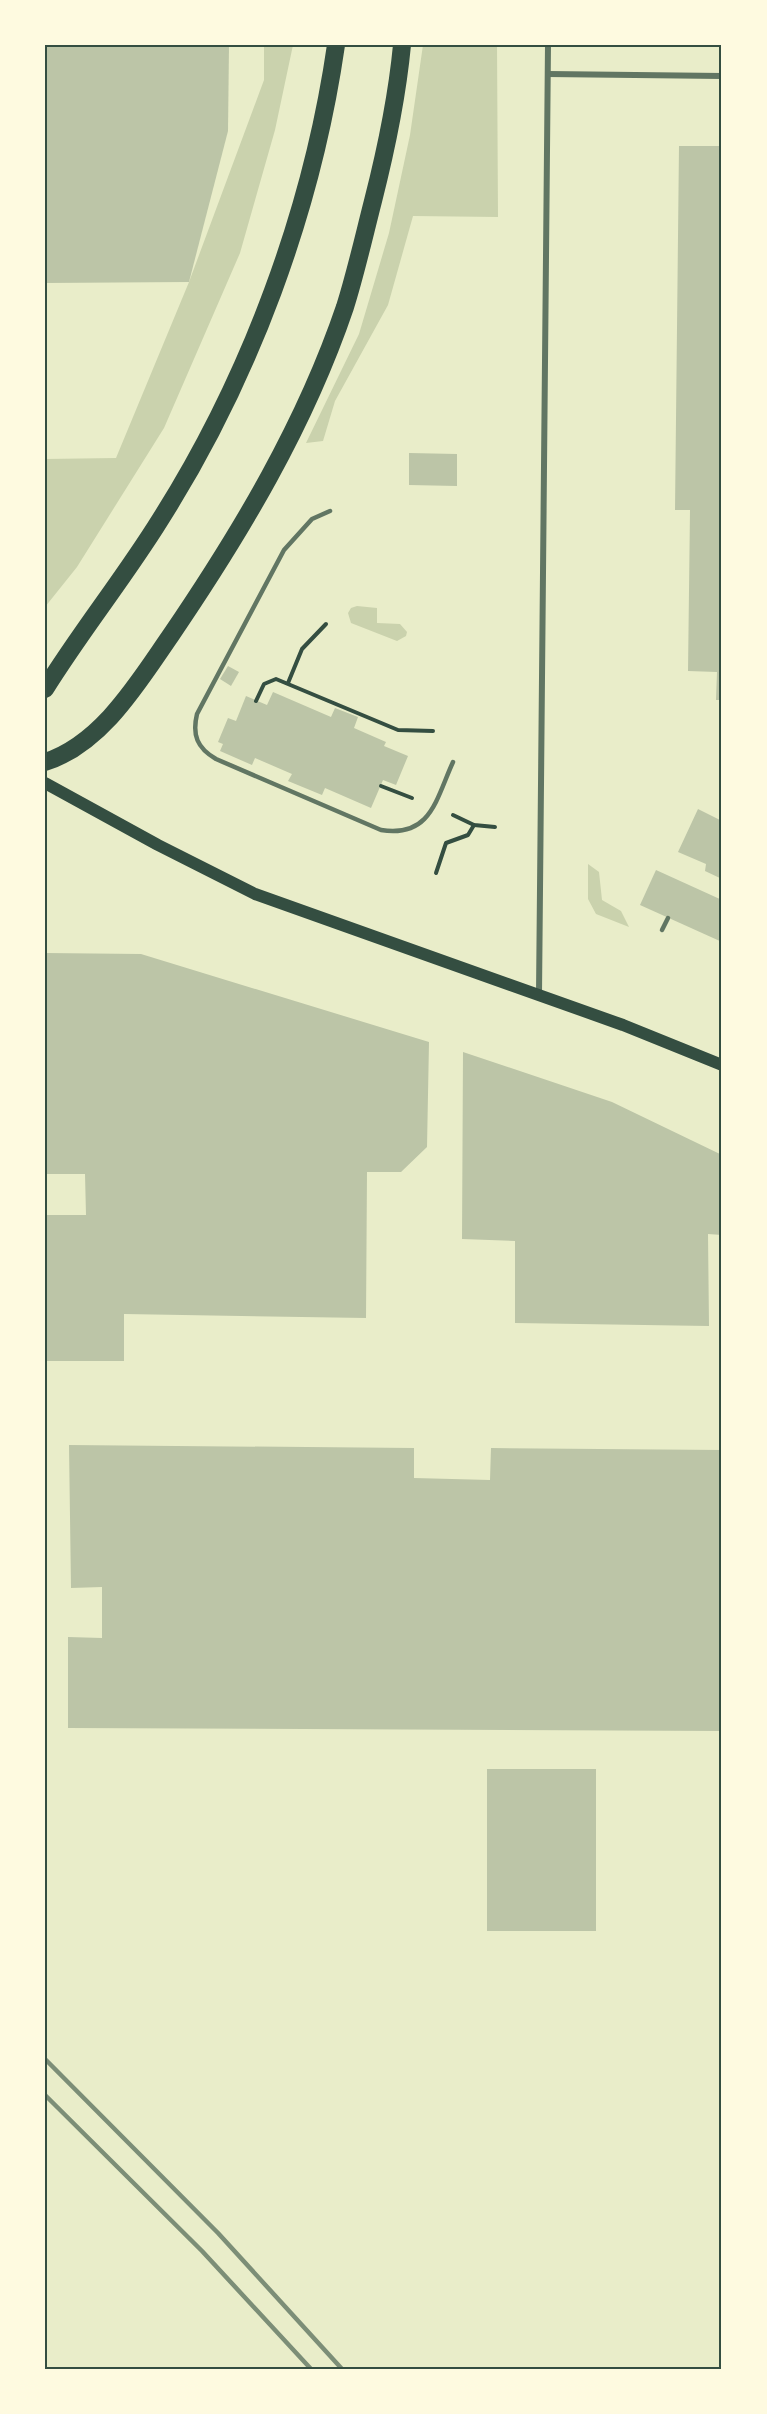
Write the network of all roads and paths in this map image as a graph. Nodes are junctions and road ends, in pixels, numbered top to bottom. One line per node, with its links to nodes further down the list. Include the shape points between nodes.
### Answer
1 (336, 45): 9 (highway, via 319,133 288,244 236,377 204,444 160,520)
2 (402, 45): 12 (highway, via 388,140 345,306 289,439 219,565 140,681 103,723 77,745)
3 (548, 45): 4 (street)
4 (548, 74): 5 (street); 23 (street)
5 (722, 76)
6 (330, 512): 13 (lane, via 312,519 284,550 197,714 197,742 216,759 393,832 406,831 428,818)
7 (326, 624): 8 (path, via 302,649)
8 (288, 682): 10 (path, via 268,680); 11 (path, via 398,730)
9 (45, 689)
10 (256, 700)
11 (433, 731)
12 (45, 762)
13 (453, 762)
14 (45, 783): 23 (main road, via 255,894)
15 (381, 786): 16 (path)
16 (421, 801)
17 (447, 812): 18 (path)
18 (474, 825): 19 (path); 20 (path, via 468,835 446,843)
19 (495, 827)
20 (436, 873)
21 (668, 918): 22 (lane)
22 (662, 930)
23 (539, 995): 24 (main road)
24 (722, 1065)

